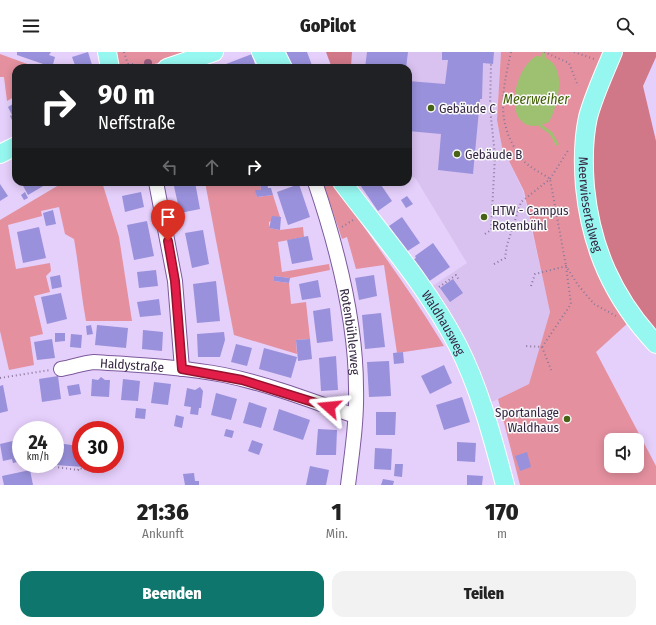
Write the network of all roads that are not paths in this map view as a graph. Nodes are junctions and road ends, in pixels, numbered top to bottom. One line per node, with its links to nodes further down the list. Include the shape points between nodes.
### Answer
1 (106, 52): 6 (main road)
2 (214, 52): 7 (main road)
3 (261, 52): 8 (main road)
4 (275, 52): 9 (main road)
5 (605, 56): 15 (main road, Meerwiesertalweg, via 584,143 583,165 588,219 594,243 619,296)
6 (109, 64)
7 (179, 64)
8 (267, 64)
9 (280, 64)
10 (12, 148): 11 (main road)
11 (0, 154)
12 (157, 186): 17 (street, via 175,281)
13 (316, 186): 18 (street, Rotenbühlerweg, via 334,248 348,316 354,354)
14 (345, 186): 20 (main road, Waldhausweg, via 426,295 456,343 479,399)
15 (656, 344)
16 (67, 368): 17 (street, Haldystraße, via 94,362)
17 (182, 369): 18 (street, Haldystraße, via 242,380)
18 (355, 416): 19 (street, Rotenbühlerweg)
19 (348, 485)
20 (504, 485)

